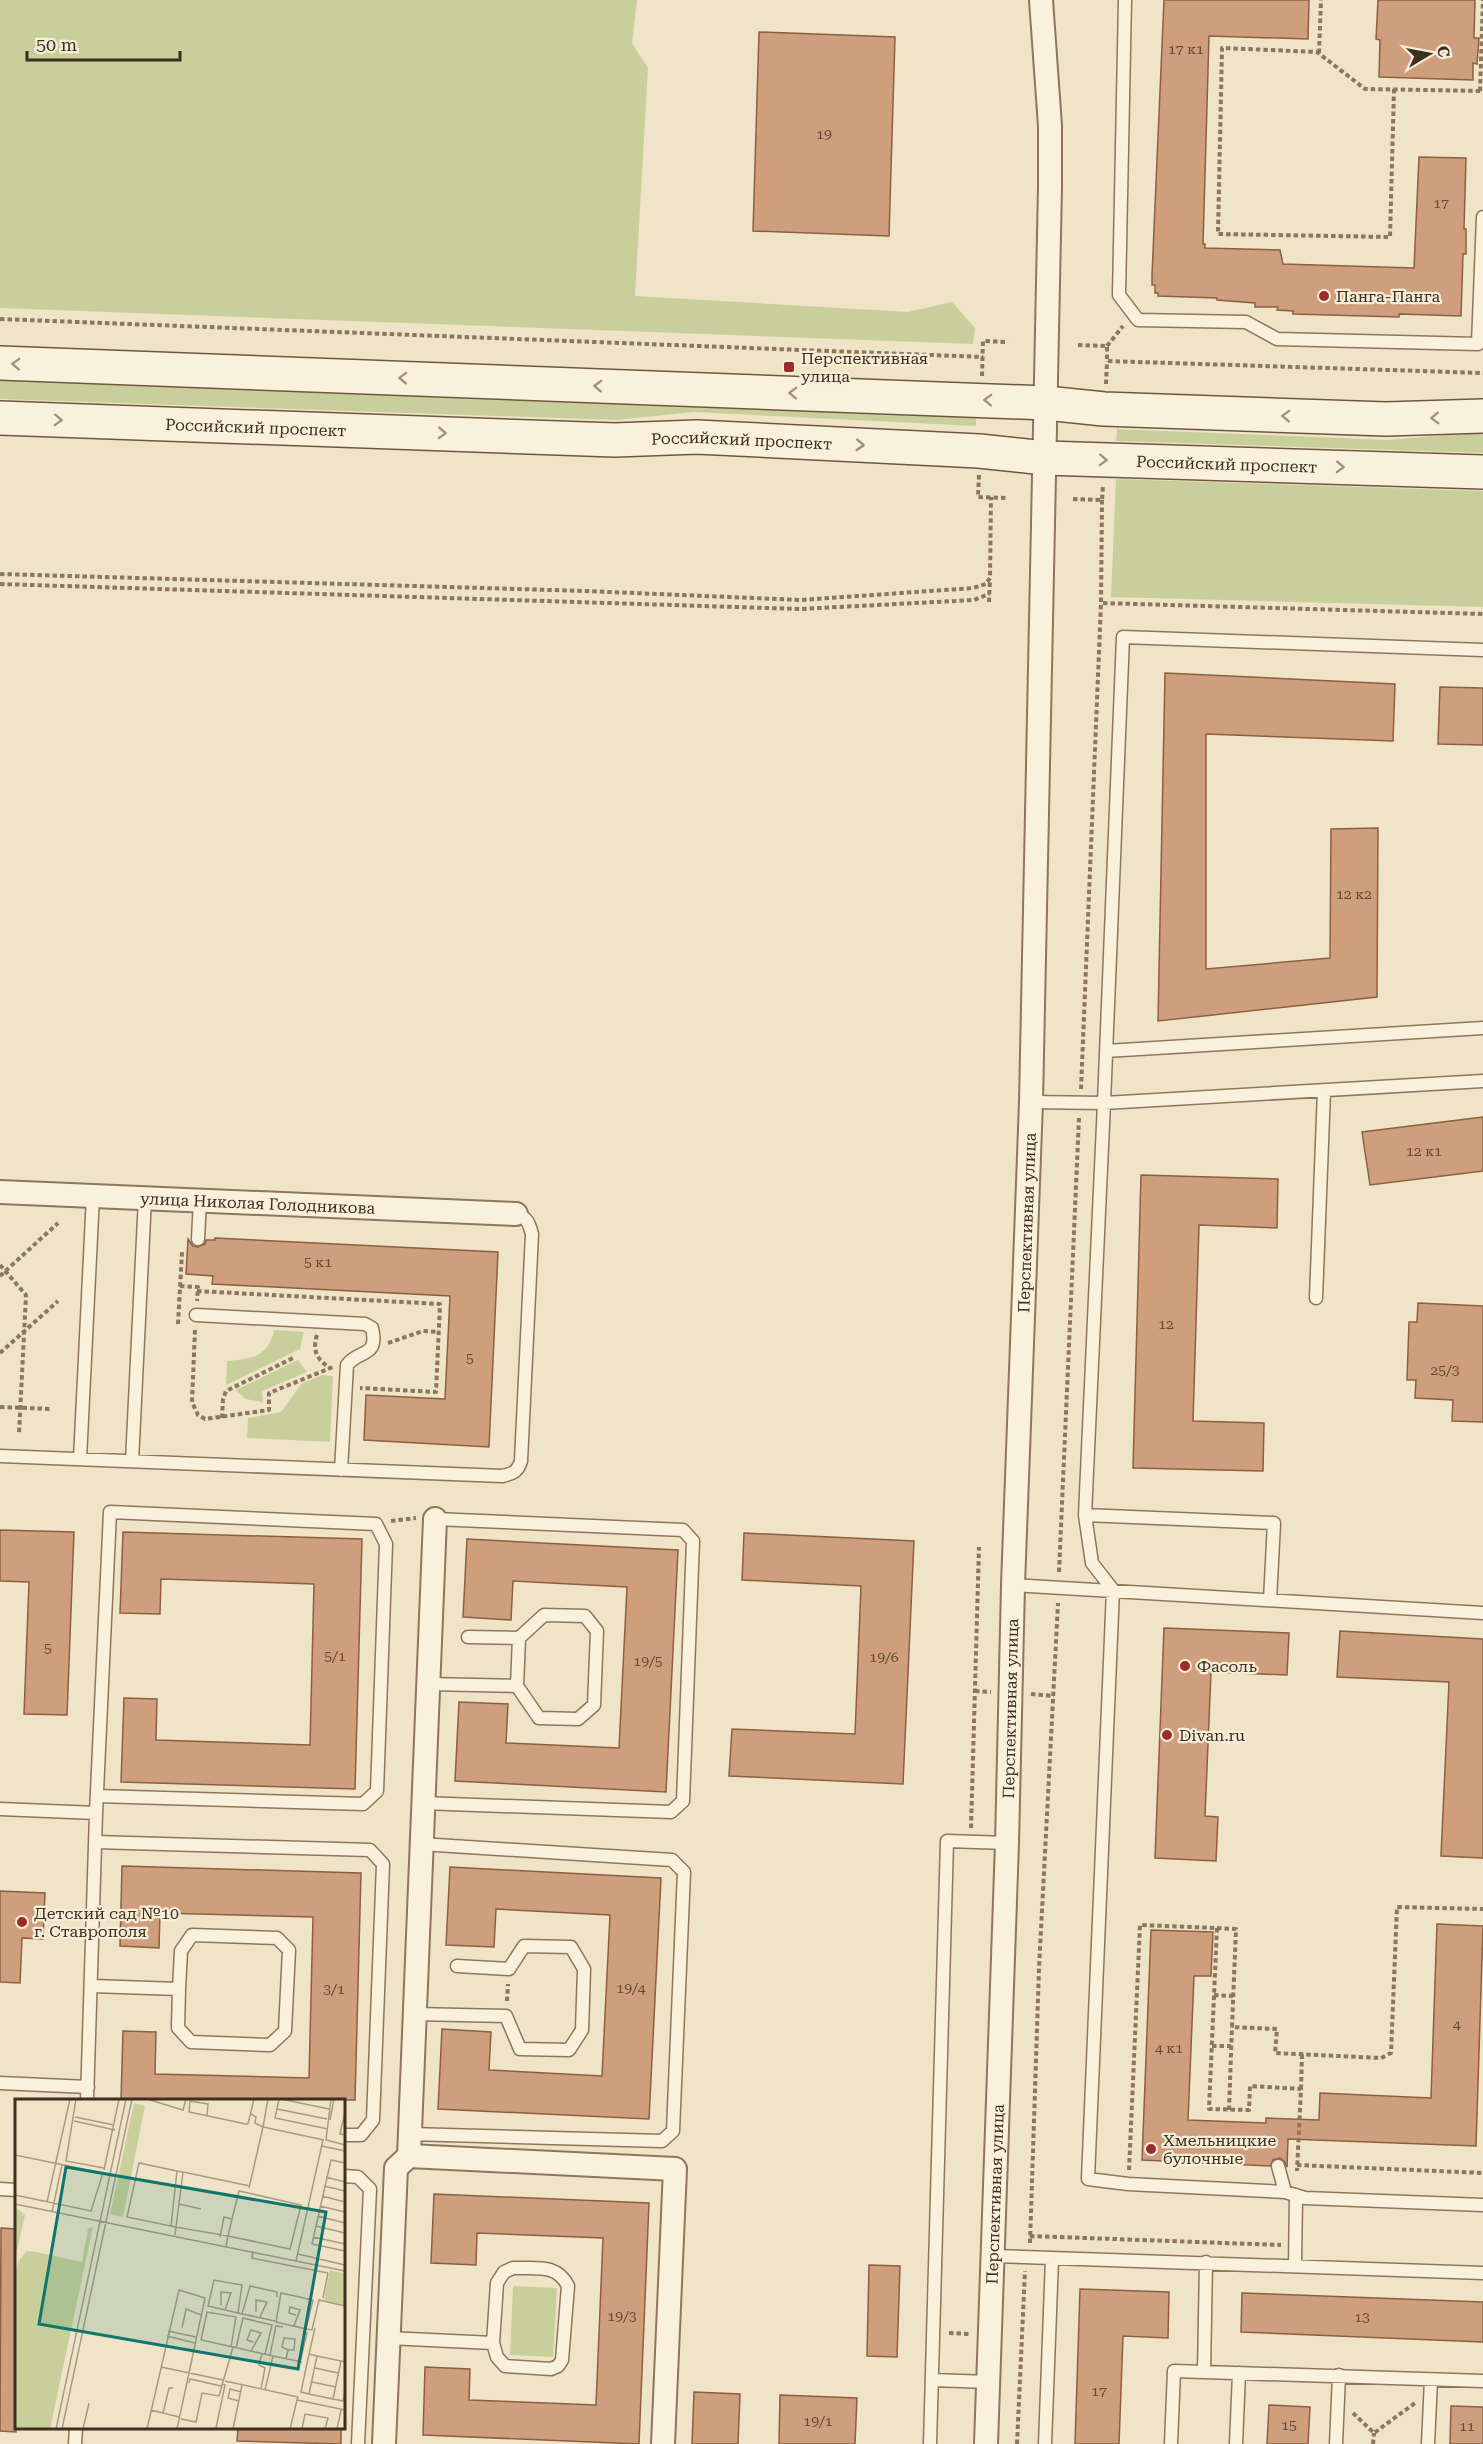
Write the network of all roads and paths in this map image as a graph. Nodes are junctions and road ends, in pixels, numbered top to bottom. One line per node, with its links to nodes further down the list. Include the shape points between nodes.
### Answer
1 (1041, 0): 21 (street, Перспективная улица, via 1050,126)
2 (1125, 0): 9 (lane, via 1119,295)
3 (1321, 0): 5 (path)
4 (1483, 0): 7 (path)
5 (1319, 54): 6 (path, via 1365,89); 6 (path, via 1222,48 1218,234 1390,237)
6 (1394, 90): 7 (path)
7 (1482, 91)
8 (1483, 217): 13 (lane)
9 (1133, 313): 13 (lane, via 1138,321 1246,322 1276,339); 14 (path)
10 (0, 319): 15 (path)
11 (1008, 342): 15 (path, via 983,341)
12 (1078, 345): 14 (path)
13 (1481, 345)
14 (1107, 346): 16 (path)
15 (983, 357): 19 (path)
16 (1107, 361): 18 (path); 20 (path)
17 (0, 363): 21 (main road, one-way to 17)
18 (1483, 373)
19 (982, 382)
20 (1106, 387)
21 (1046, 403): 22 (main road, one-way to 21, via 1386,419); 24 (street, Перспективная улица)
22 (1483, 416)
23 (0, 418): 24 (main road, Российский проспект, one-way to 24, via 603,439 697,437 980,451)
24 (1045, 458): 26 (main road, Российский проспект, one-way to 26); 44 (street, Перспективная улица)
25 (979, 466): 28 (path, via 978,497)
26 (1483, 472)
27 (1103, 481): 31 (path)
28 (991, 497): 29 (path); 33 (path)
29 (1006, 498)
30 (1073, 499): 31 (path)
31 (1102, 500): 37 (path)
32 (0, 574): 33 (path, via 801,600 973,588 986,584)
33 (990, 578): 35 (path)
34 (0, 584): 35 (path, via 800,609 974,600)
35 (989, 594): 36 (path)
36 (989, 602)
37 (1101, 603): 38 (path); 45 (path)
38 (1483, 614)
39 (1483, 650): 41 (lane, via 1123,637)
40 (1483, 1028): 41 (lane)
41 (1106, 1051): 46 (lane)
42 (1483, 1081): 43 (lane)
43 (1324, 1091): 46 (lane); 59 (lane)
44 (1031, 1102): 45 (lane); 84 (street, Перспективная улица)
45 (1080, 1103): 46 (lane); 85 (path)
46 (1104, 1103): 80 (lane)
47 (0, 1192): 48 (street, улица Николая Голодникова)
48 (93, 1196): 49 (street, улица Николая Голодникова); 77 (lane)
49 (146, 1198): 50 (street, улица Николая Голодникова); 78 (lane)
50 (200, 1200): 51 (street, улица Николая Голодникова); 53 (lane)
51 (516, 1214): 79 (lane, via 529,1222 532,1234 518,1469 502,1476)
52 (58, 1223): 56 (path)
53 (198, 1239)
54 (182, 1252): 58 (path)
55 (0, 1265): 56 (path)
56 (5, 1271): 57 (path); 64 (path, via 26,1294)
57 (0, 1276)
58 (180, 1286): 61 (path, via 198,1287); 63 (path)
59 (1316, 1298)
60 (58, 1300): 64 (path)
61 (196, 1315): 62 (lane); 74 (path, via 194,1410 205,1419)
62 (325, 1322): 66 (lane, via 369,1325); 70 (path, via 314,1344 321,1362)
63 (178, 1324)
64 (24, 1331): 67 (path); 72 (path)
65 (439, 1332): 66 (path, via 423,1331)
66 (372, 1348): 69 (lane)
67 (0, 1353)
68 (293, 1358): 74 (path, via 226,1391)
69 (347, 1365): 70 (path); 79 (lane)
70 (331, 1368): 74 (path, via 269,1393 269,1410)
71 (0, 1407): 72 (path)
72 (21, 1408): 73 (path); 75 (path)
73 (52, 1409)
74 (222, 1418)
75 (19, 1434)
76 (0, 1456): 77 (lane)
77 (80, 1459): 78 (lane)
78 (132, 1461): 79 (lane)
79 (341, 1470)
80 (1085, 1515): 86 (lane, via 1092,1563); 87 (lane, via 1274,1523)
81 (435, 1519): 82 (path, via 404,1518); 91 (street); 94 (lane, via 683,1530 693,1541 683,1801 671,1812)
82 (376, 1524): 93 (lane, via 110,1512); 93 (lane, via 386,1544 377,1791 363,1804)
83 (979, 1547): 98 (path)
84 (1013, 1584): 85 (lane); 99 (street, Перспективная улица)
85 (1059, 1587): 86 (lane); 132 (path)
86 (1113, 1590): 87 (lane); 127 (lane, via 1088,2179)
87 (1270, 1600): 88 (lane)
88 (1483, 1613)
89 (468, 1637): 90 (lane)
90 (519, 1638): 92 (lane); 92 (lane, via 544,1615 585,1616 597,1631 594,1705 578,1719 539,1718)
91 (428, 1684): 92 (lane); 94 (street)
92 (517, 1686)
93 (97, 1796): 96 (lane)
94 (422, 1803): 100 (street)
95 (0, 1809): 96 (lane)
96 (96, 1813): 97 (lane)
97 (94, 1842): 105 (lane); 121 (lane, via 370,1850 383,1864 373,2120 361,2135)
98 (970, 1842): 99 (lane); 145 (lane, via 948,1841)
99 (1007, 1843): 134 (street, Перспективная улица)
100 (421, 1845): 109 (street); 120 (lane, via 672,1860 684,1872 672,2131 662,2141)
101 (1483, 1910): 114 (path, via 1397,1907 1391,2053 1381,2058)
102 (1217, 1928): 107 (path); 108 (path, via 1236,1929); 127 (path, via 1140,1924)
103 (457, 1966): 104 (lane)
104 (509, 1969): 110 (path); 110 (lane, via 524,1946 571,1947 584,1969 582,2030 569,2050 520,2049)
105 (92, 1986): 106 (lane); 116 (lane)
106 (179, 1989): 106 (lane, via 178,2028 191,2042 270,2045 285,2031 289,1950 277,1938 192,1935 181,1951)
107 (1214, 1995): 108 (path); 112 (path)
108 (1233, 1996): 111 (path)
109 (414, 2014): 110 (lane); 120 (street)
110 (506, 2016)
111 (1232, 2027): 113 (path); 114 (path, via 1277,2029 1275,2053)
112 (1212, 2046): 113 (path); 119 (path, via 1209,2109)
113 (1231, 2046): 119 (path)
114 (1302, 2054): 117 (path)
115 (0, 2083): 116 (lane)
116 (88, 2087): 118 (lane)
117 (1301, 2089): 119 (path, via 1250,2086 1249,2110); 123 (path)
118 (87, 2099)
119 (1229, 2110)
120 (410, 2134): 122 (street)
121 (345, 2135)
122 (409, 2157): 140 (street, via 396,2168); 155 (street, via 675,2169)
123 (1297, 2165): 125 (path); 130 (path)
124 (1278, 2166): 130 (lane)
125 (1483, 2173)
126 (345, 2176): 153 (lane, via 358,2177 370,2189)
127 (1128, 2184): 130 (lane)
128 (0, 2189): 129 (lane)
129 (15, 2190)
130 (1291, 2194): 131 (lane, via 1305,2198); 133 (lane)
131 (1483, 2205)
132 (1030, 2236): 133 (path); 135 (path)
133 (1295, 2245): 138 (lane)
134 (993, 2256): 135 (lane); 147 (street, Перспективная улица)
135 (1029, 2257): 136 (lane); 158 (path, via 1023,2276)
136 (1052, 2259): 137 (lane); 159 (lane)
137 (1206, 2262): 138 (lane); 142 (lane)
138 (1294, 2265): 139 (lane)
139 (1483, 2272)
140 (388, 2338): 141 (lane); 154 (street)
141 (493, 2343): 141 (lane, via 505,2366 558,2366 562,2360 568,2286 563,2275 553,2269 513,2268 504,2272 496,2283)
142 (1204, 2372): 143 (lane); 160 (lane, via 1174,2371)
143 (1239, 2373): 144 (lane); 161 (lane)
144 (1338, 2376): 148 (lane); 149 (lane)
145 (932, 2380): 147 (lane); 156 (lane)
146 (1483, 2381): 148 (lane)
147 (988, 2382): 157 (street, Перспективная улица)
148 (1431, 2386): 151 (path); 164 (lane)
149 (1338, 2398): 151 (path); 162 (lane)
150 (76, 2429): 152 (lane)
151 (1374, 2433): 163 (path)
152 (75, 2444)
153 (358, 2444)
154 (384, 2444)
155 (663, 2444)
156 (930, 2444)
157 (986, 2444)
158 (1017, 2444)
159 (1045, 2444)
160 (1171, 2444)
161 (1236, 2444)
162 (1336, 2444)
163 (1373, 2444)
164 (1428, 2444)

